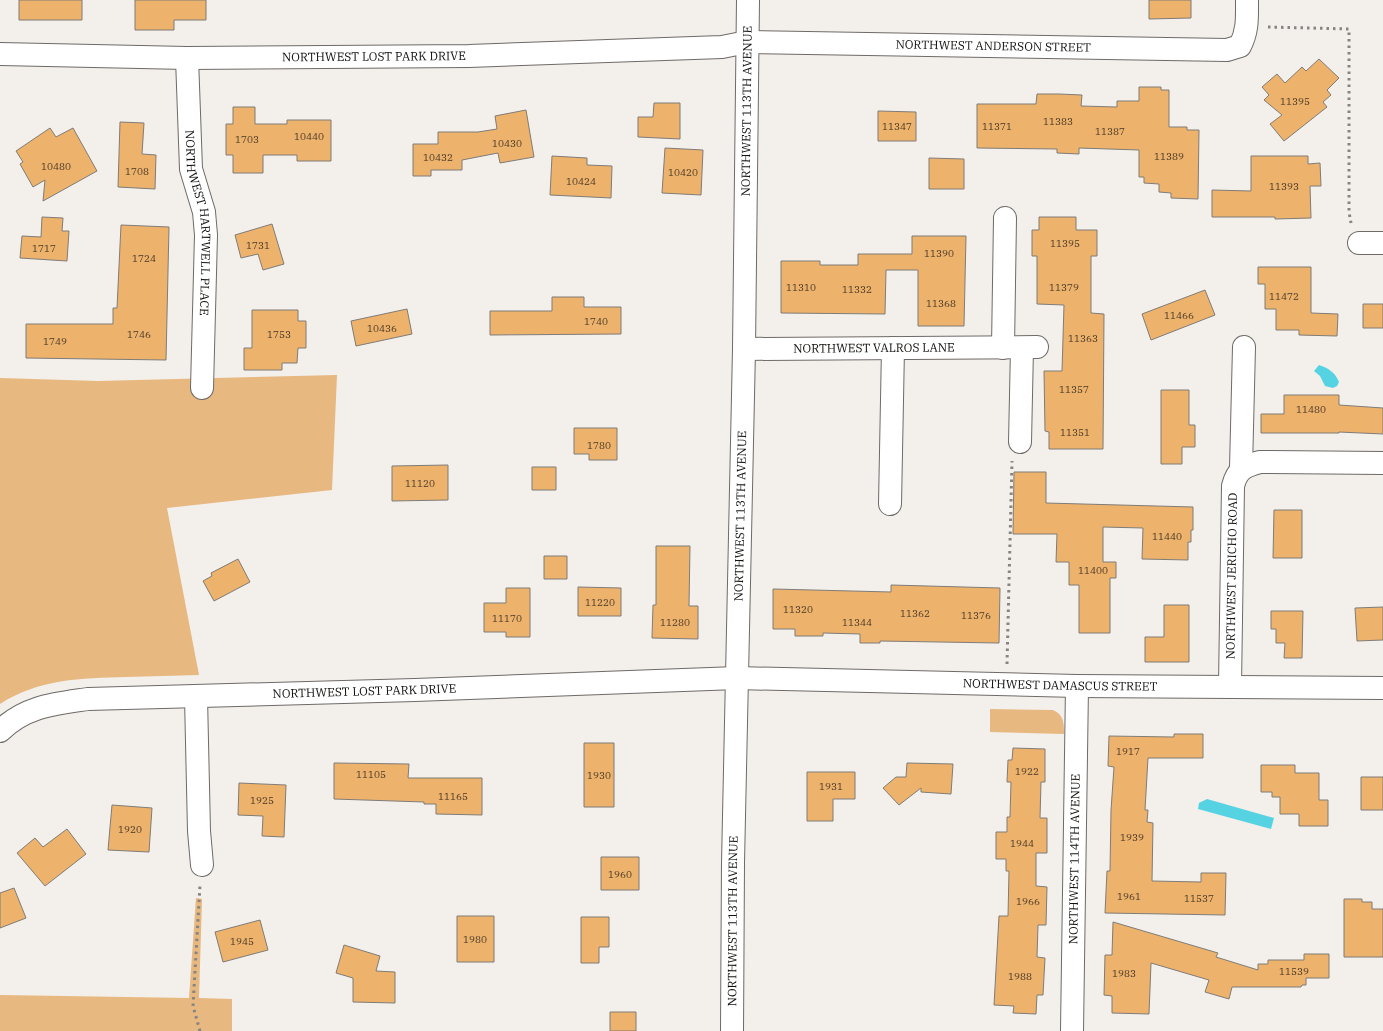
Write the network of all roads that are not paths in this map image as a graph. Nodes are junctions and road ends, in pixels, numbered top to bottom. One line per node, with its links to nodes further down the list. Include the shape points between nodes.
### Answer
1 (748, 0): 3 (street, NORTHWEST 113TH AVENUE)
2 (1247, 0): 3 (street, NORTHWEST ANDERSON STREET, via 1244,36 1227,50)
3 (747, 42): 5 (street, NORTHWEST LOST PARK DRIVE, via 722,47 533,54); 12 (street, NORTHWEST 113TH AVENUE)
4 (0, 54): 5 (street, NORTHWEST LOST PARK DRIVE)
5 (187, 58): 13 (street, NORTHWEST HARTWELL PLACE, via 191,169 204,212 206,235)
6 (1005, 218): 11 (street)
7 (1359, 243): 8 (street)
8 (1383, 243)
9 (1244, 347): 16 (street, NORTHWEST JERICHO ROAD)
10 (892, 348): 11 (street, NORTHWEST VALROS LANE); 12 (street, NORTHWEST VALROS LANE); 17 (street)
11 (1021, 348): 14 (street)
12 (744, 349): 18 (street, NORTHWEST 113TH AVENUE)
13 (202, 388)
14 (1020, 442)
15 (1383, 463): 16 (street, via 1260,462)
16 (1241, 468): 20 (street, NORTHWEST JERICHO ROAD, via 1233,486)
17 (890, 504)
18 (737, 678): 19 (street, NORTHWEST DAMASCUS STREET); 22 (street, NORTHWEST LOST PARK DRIVE); 25 (street, NORTHWEST 113TH AVENUE)
19 (1077, 686): 20 (street, NORTHWEST DAMASCUS STREET); 26 (street, NORTHWEST 114TH AVENUE)
20 (1230, 686): 21 (street, NORTHWEST DAMASCUS STREET)
21 (1383, 688)
22 (196, 697): 23 (street, NORTHWEST LOST PARK DRIVE, via 50,704 20,715); 24 (street)
23 (0, 731)
24 (202, 865)
25 (732, 1031)
26 (1072, 1031)

